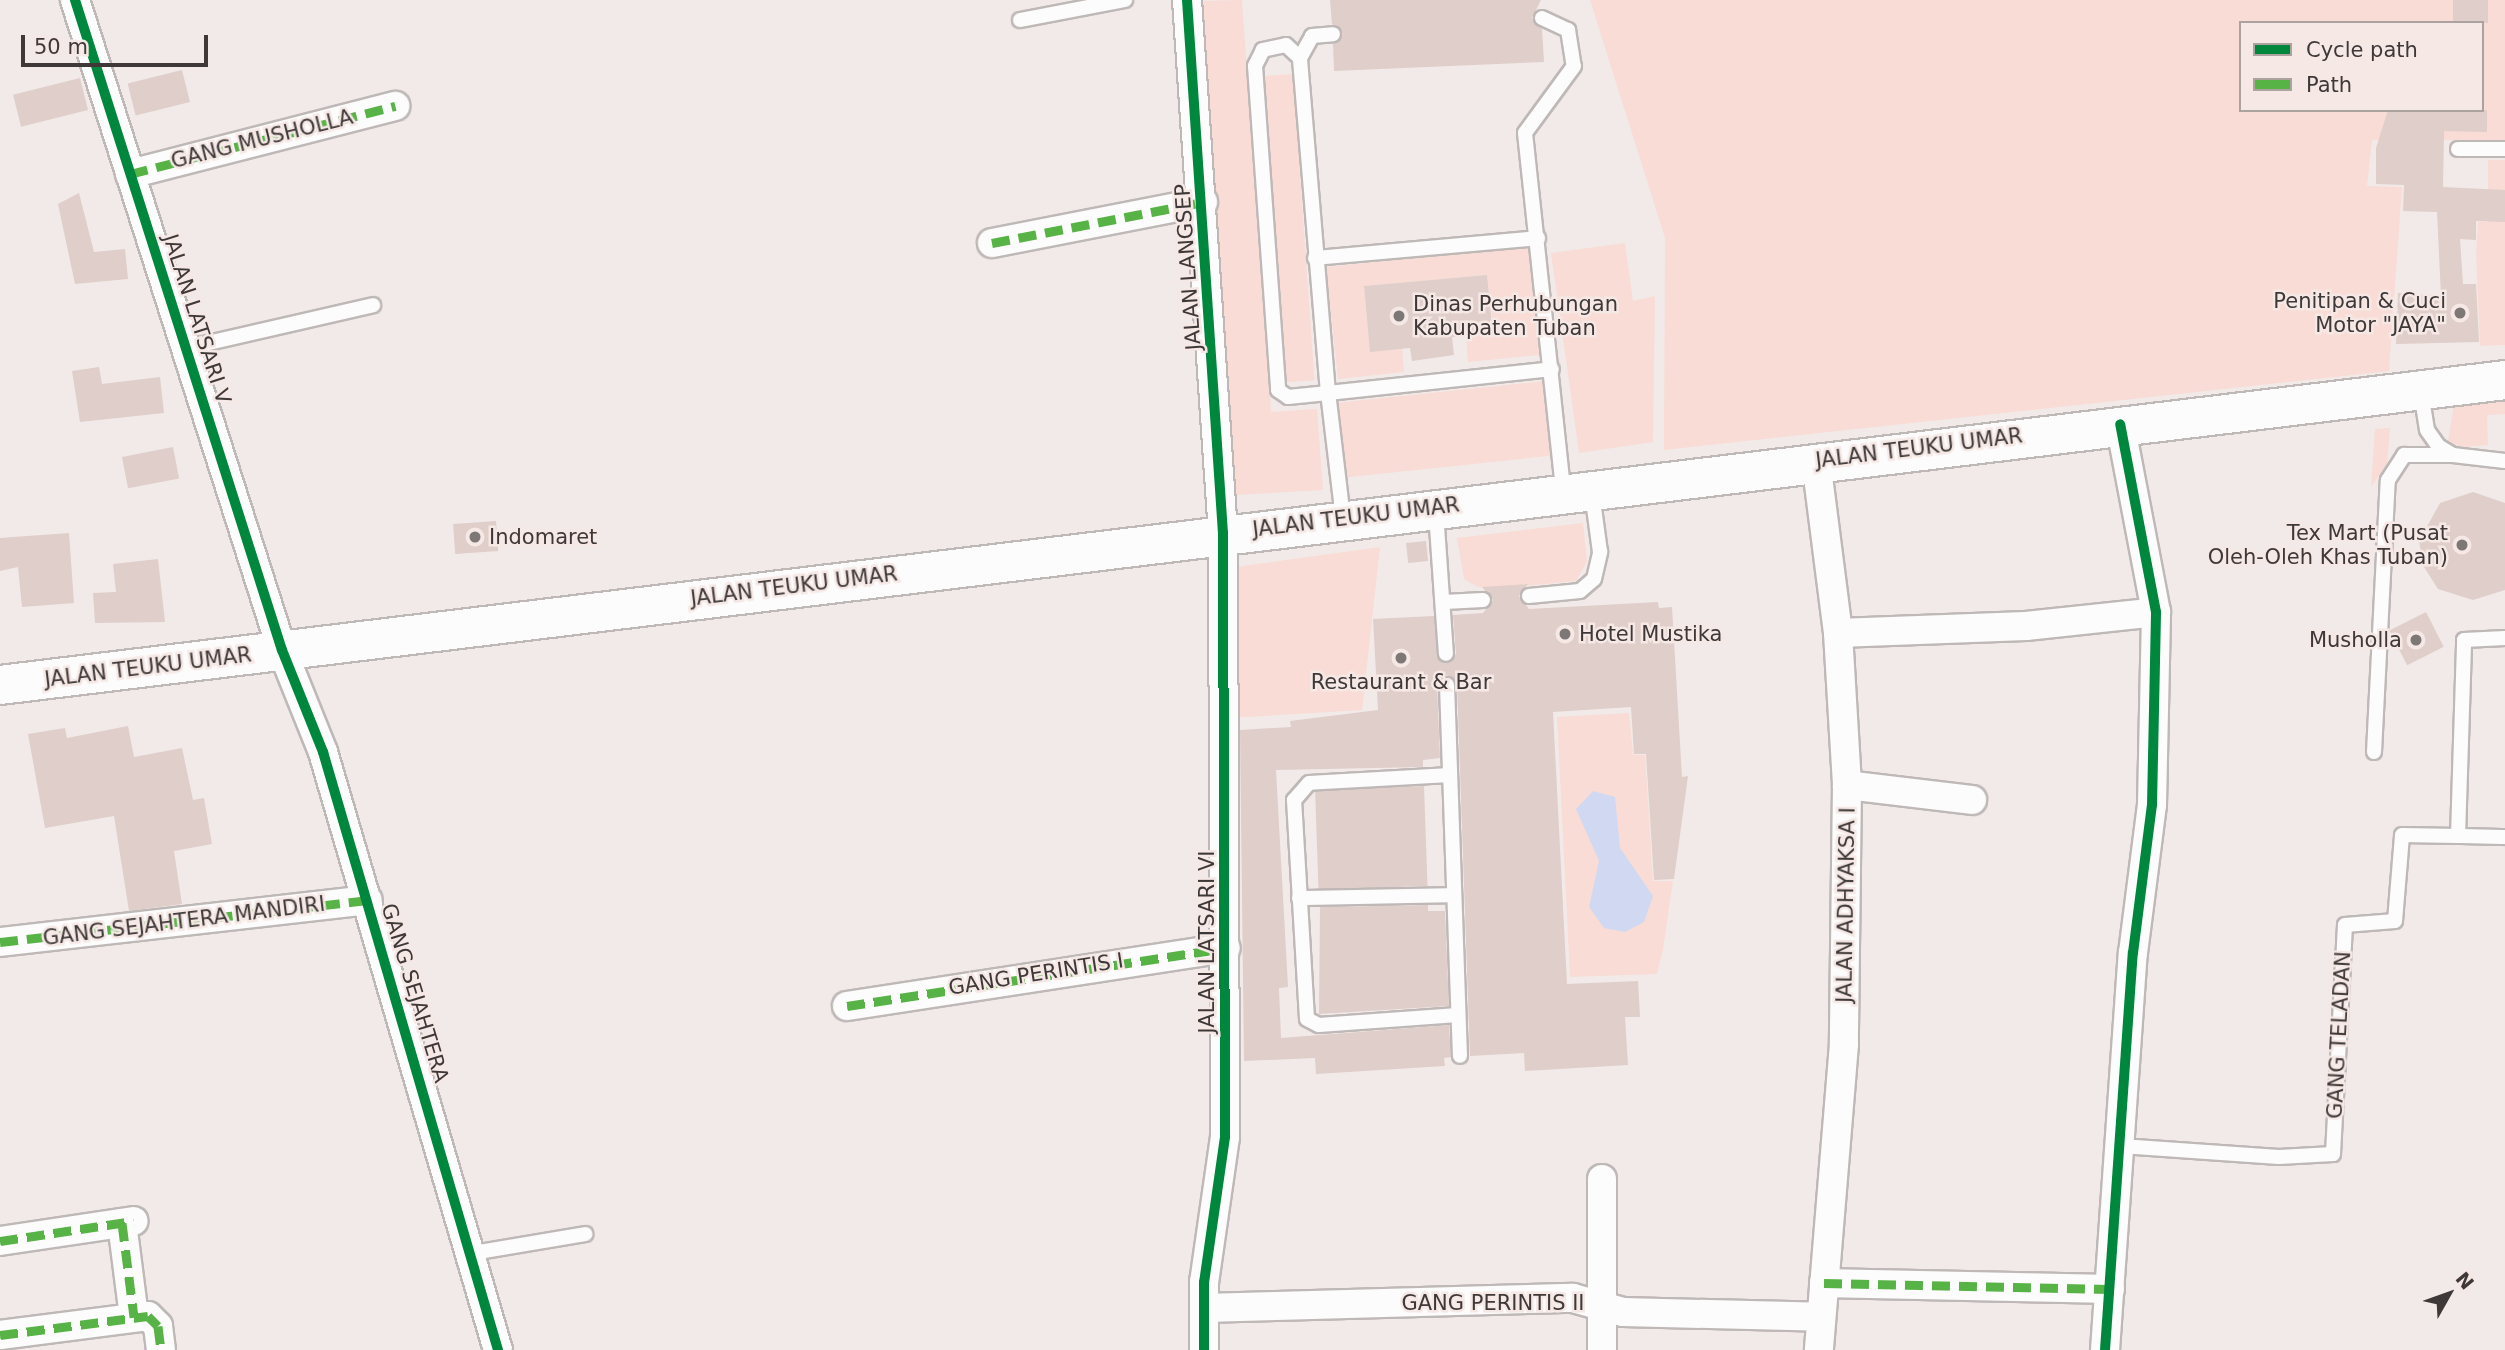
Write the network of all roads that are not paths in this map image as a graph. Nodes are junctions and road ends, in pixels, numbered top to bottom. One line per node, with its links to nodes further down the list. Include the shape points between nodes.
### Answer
1 (75, 0): 11 (street, JALAN LATSARI V)
2 (1125, 0): 5 (lane)
3 (1187, 0): 12 (street, JALAN LANGSEP)
4 (1542, 18): 13 (lane, via 1568,30 1574,66 1525,133)
5 (1020, 20)
6 (1332, 34): 7 (lane, via 1312,36)
7 (1300, 58): 15 (lane); 21 (lane, via 1286,45 1268,47 1255,60 1275,384 1287,397)
8 (395, 106): 11 (street, GANG MUSHOLLA)
9 (2458, 149): 10 (lane)
10 (2505, 149)
11 (130, 174): 17 (street, JALAN LATSARI V)
12 (1203, 202): 14 (street); 29 (street, JALAN LANGSEP)
13 (1538, 238): 15 (lane); 18 (lane)
14 (992, 243)
15 (1315, 258): 21 (lane)
16 (373, 305): 17 (lane)
17 (186, 348): 36 (street, JALAN LATSARI V)
18 (1552, 369): 21 (lane); 26 (lane)
19 (2505, 380): 20 (highway, JALAN TEUKU UMAR)
20 (2421, 390): 22 (highway, JALAN TEUKU UMAR); 23 (lane, via 2427,430)
21 (1328, 393): 28 (lane)
22 (2120, 424): 25 (highway, JALAN TEUKU UMAR); 33 (street)
23 (2453, 455): 24 (lane); 40 (lane, via 2403,455 2388,480)
24 (2505, 460)
25 (1816, 461): 26 (highway, JALAN TEUKU UMAR); 34 (street, JALAN ADHYAKSA I)
26 (1577, 490): 27 (highway, JALAN TEUKU UMAR); 30 (lane, via 1600,552 1594,579 1580,591)
27 (1436, 507): 28 (highway, JALAN TEUKU UMAR); 32 (lane)
28 (1343, 518): 29 (highway, JALAN TEUKU UMAR)
29 (1223, 533): 36 (highway, JALAN TEUKU UMAR); 50 (street, JALAN LATSARI VI)
30 (1529, 596)
31 (1483, 600): 32 (lane)
32 (1444, 603): 37 (lane)
33 (2156, 612): 34 (street, via 2026,626); 54 (street, via 2152,805 2133,953)
34 (1838, 633): 42 (street, JALAN ADHYAKSA I)
35 (2505, 638): 44 (lane, via 2464,640)
36 (282, 650): 38 (highway, JALAN TEUKU UMAR); 48 (street, GANG SEJAHTERA, via 323,752)
37 (1446, 654)
38 (0, 685)
39 (1447, 685): 41 (lane)
40 (2374, 752)
41 (1450, 775): 46 (lane); 47 (lane, via 1302,786 1294,800)
42 (1847, 785): 43 (street); 59 (street, JALAN ADHYAKSA I, via 1844,1044)
43 (1972, 800)
44 (2458, 836): 45 (lane); 54 (lane, GANG TELADAN, via 2402,835 2395,921 2345,925 2333,1154 2280,1157)
45 (2505, 837)
46 (1454, 895): 47 (lane); 52 (lane)
47 (1299, 898): 52 (lane, via 1304,1012 1312,1023)
48 (368, 900): 49 (street, GANG SEJAHTERA MANDIRI); 58 (street, GANG SEJAHTERA)
49 (0, 942)
50 (1227, 948): 51 (street, GANG PERINTIS I); 62 (street, JALAN LATSARI VI, via 1225,1137)
51 (847, 1006)
52 (1458, 1016): 53 (lane)
53 (1460, 1056)
54 (2121, 1146): 60 (street)
55 (1602, 1179): 61 (street)
56 (585, 1234): 58 (lane)
57 (0, 1241): 63 (street, via 128,1222)
58 (473, 1254): 67 (street, GANG SEJAHTERA)
59 (1824, 1283): 60 (street); 64 (street, JALAN ADHYAKSA I)
60 (2110, 1289): 71 (street)
61 (1602, 1305): 62 (street, GANG PERINTIS II, via 1573,1298); 64 (street, GANG PERINTIS II, via 1623,1312); 69 (street)
62 (1204, 1308): 68 (street, JALAN LATSARI VI)
63 (134, 1317): 65 (street); 66 (street, via 154,1320)
64 (1821, 1317): 70 (street, JALAN ADHYAKSA I)
65 (0, 1335)
66 (161, 1350)
67 (498, 1350)
68 (1204, 1350)
69 (1602, 1350)
70 (1819, 1350)
71 (2105, 1350)

